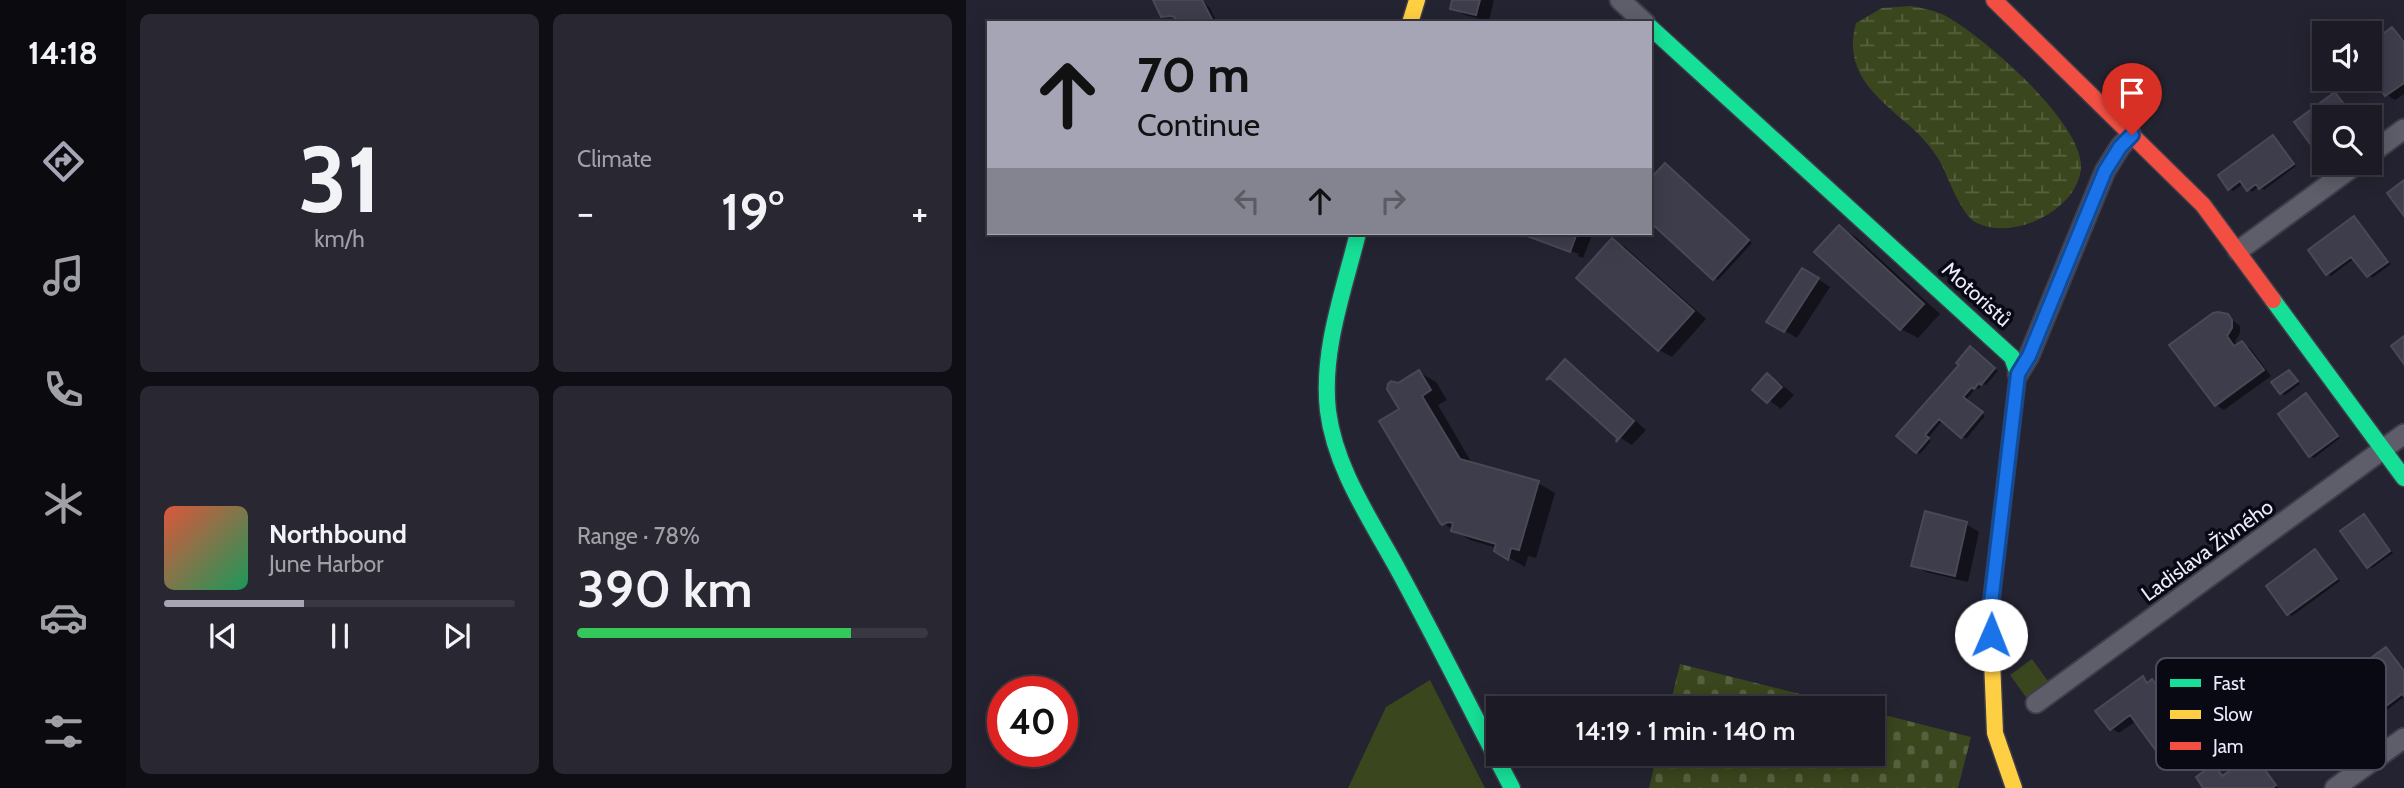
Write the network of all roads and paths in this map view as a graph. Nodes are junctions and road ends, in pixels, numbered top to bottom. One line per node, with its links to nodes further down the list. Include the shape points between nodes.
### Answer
1 (1417, 0): 4 (street)
2 (1620, 0): 5 (street)
3 (1994, 0): 8 (street)
4 (1411, 21)
5 (1643, 21)
6 (1652, 29): 13 (street, Motoristů, via 2012,357)
7 (2404, 128): 9 (street)
8 (2132, 135): 12 (street, via 2203,205); 13 (street, via 2105,171)
9 (2382, 145)
10 (2342, 175): 12 (street)
11 (1358, 235): 21 (street, via 1327,375 1328,412 1338,450)
12 (2238, 251): 15 (street)
13 (2018, 374): 22 (street, via 1990,612 1995,733)
14 (2404, 434): 15 (street, Ladislava Živného)
15 (2383, 449): 16 (street); 17 (street, Ladislava Živného)
16 (2404, 478)
17 (2036, 703)
18 (2404, 738): 19 (street)
19 (2386, 751)
20 (2360, 770): 23 (street)
21 (1512, 788)
22 (2014, 788)
23 (2335, 788)

